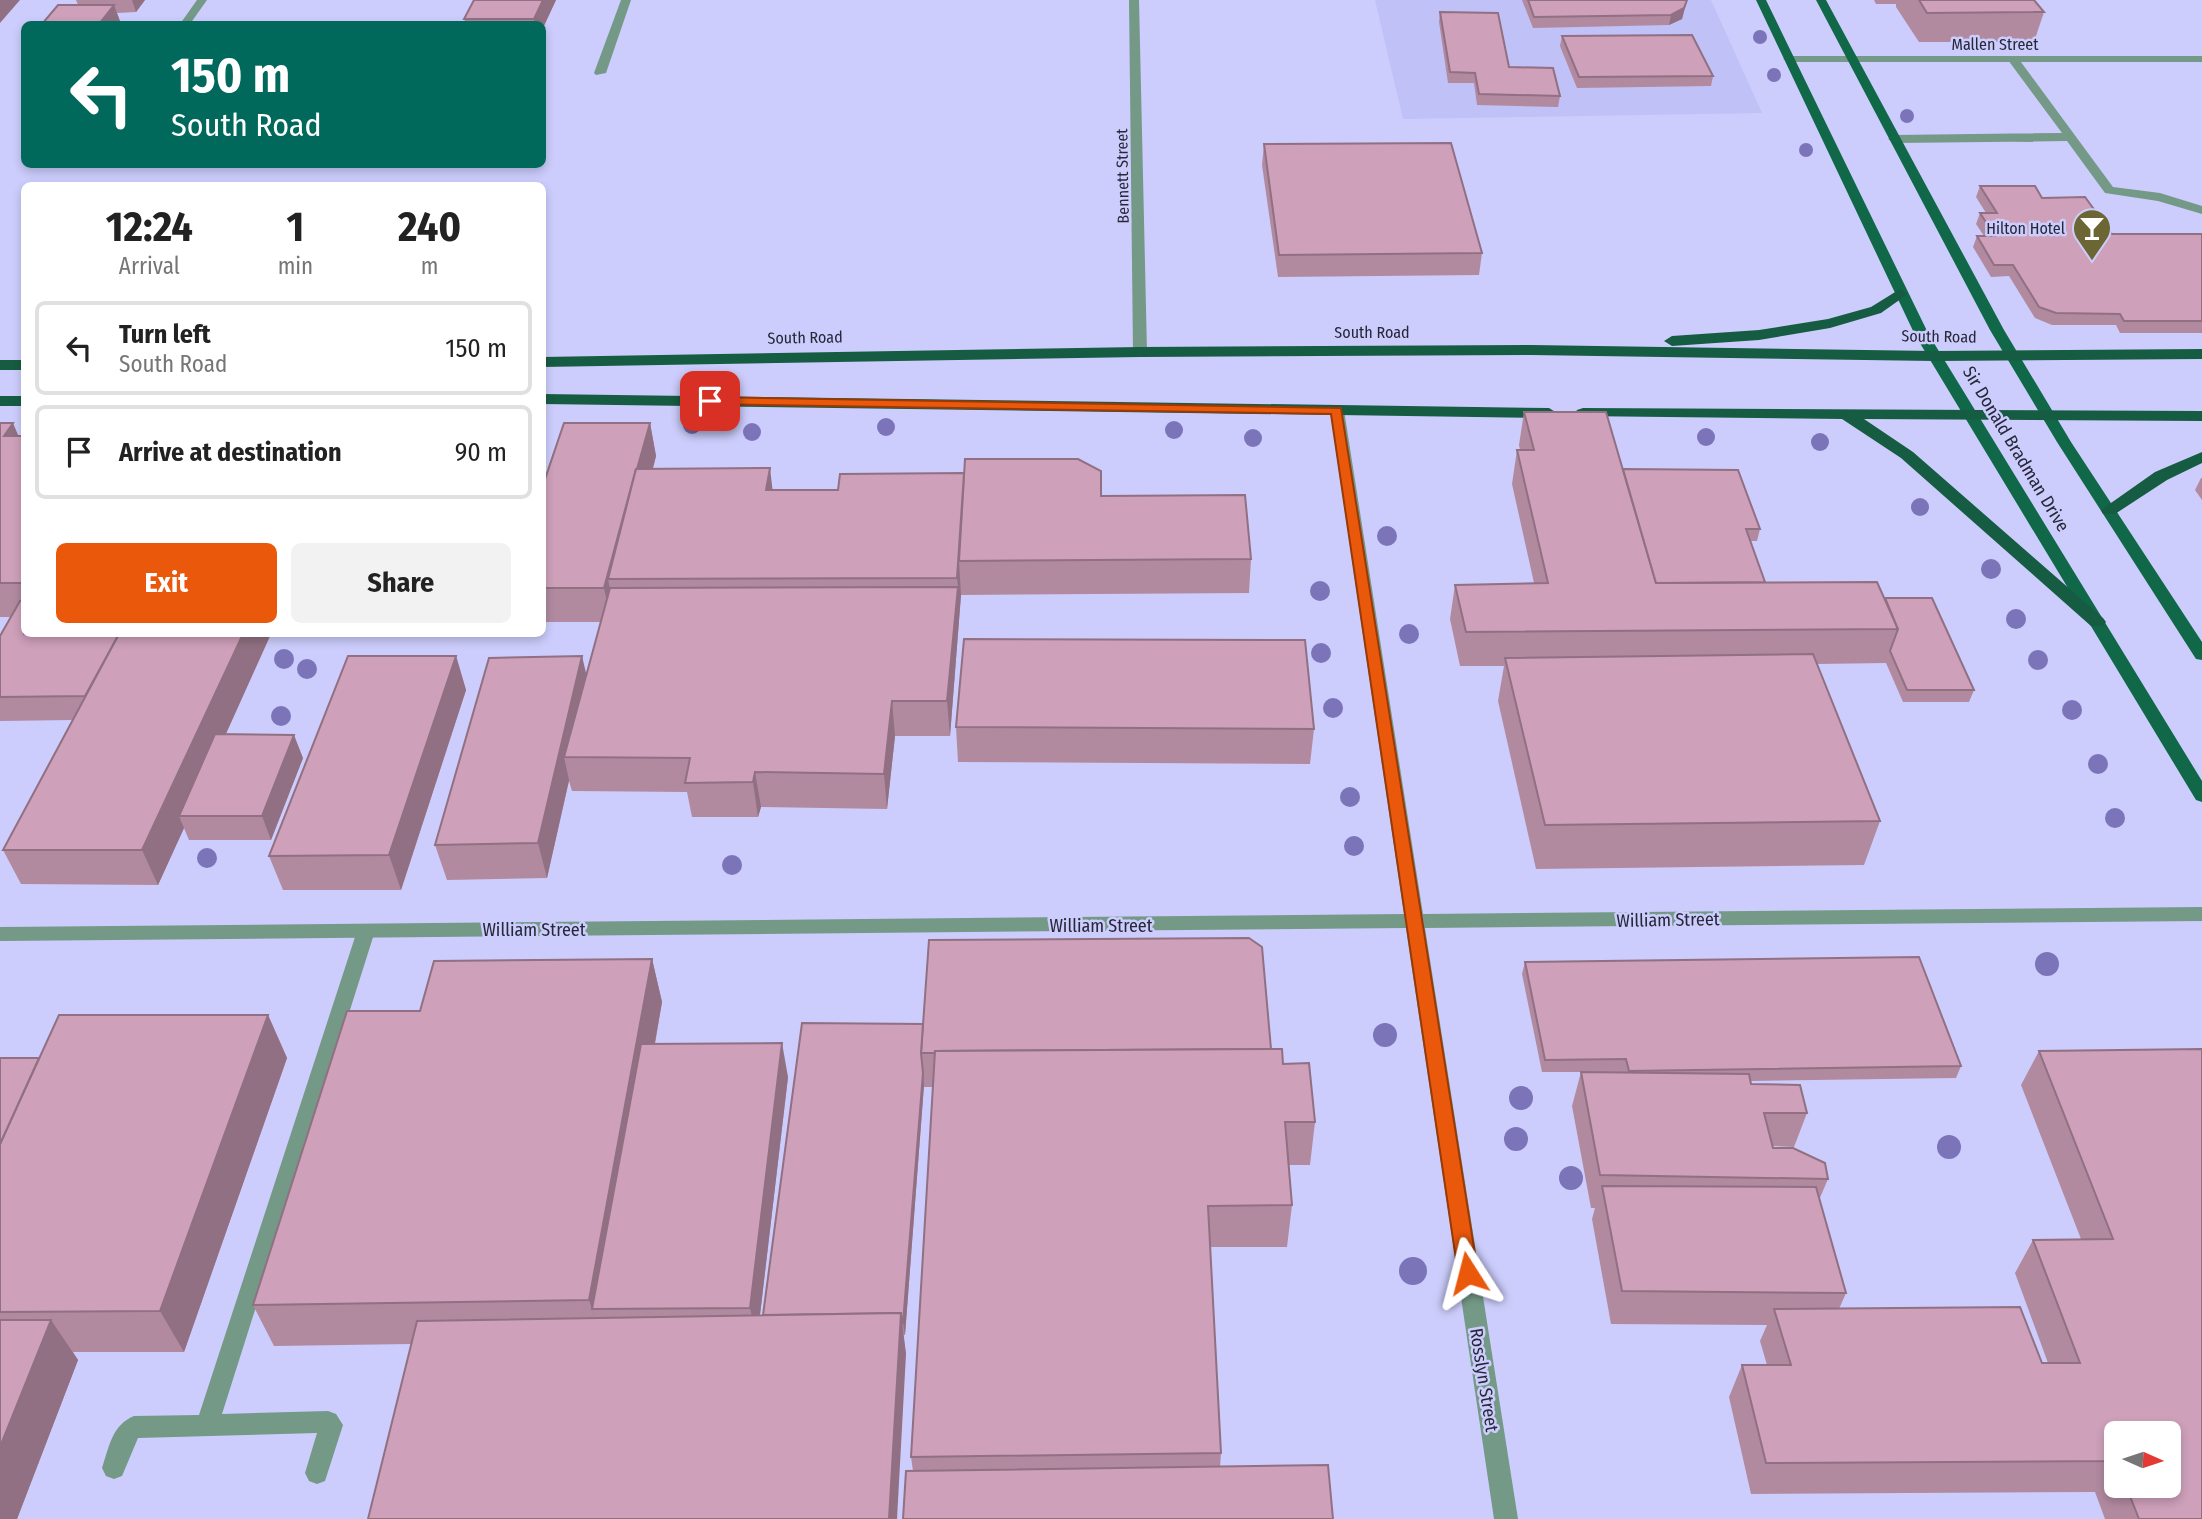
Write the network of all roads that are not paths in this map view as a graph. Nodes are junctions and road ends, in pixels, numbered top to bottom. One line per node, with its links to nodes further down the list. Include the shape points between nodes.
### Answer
1 (202, 0): 6 (street)
2 (626, 0): 11 (street)
3 (1134, 0): 17 (street, Bennett Street)
4 (1761, 0): 7 (main road, Sir Donald Bradman Drive)
5 (1821, 0): 8 (main road)
6 (187, 21)
7 (1789, 60): 8 (street, Mallen Street); 15 (main road, Sir Donald Bradman Drive)
8 (1853, 60): 9 (street, Mallen Street); 13 (main road)
9 (2014, 60): 10 (street, Mallen Street); 12 (street)
10 (2202, 60)
11 (600, 73)
12 (2071, 137): 13 (street); 14 (street, via 2109,190 2160,197)
13 (1894, 139): 20 (main road)
14 (2202, 210)
15 (1900, 293): 16 (highway, via 1876,310 1759,335); 19 (main road, Sir Donald Bradman Drive)
16 (1531, 350): 17 (highway, South Road); 19 (highway, South Road)
17 (1140, 352): 21 (highway, South Road)
18 (2202, 354): 20 (highway, South Road)
19 (1934, 356): 20 (highway, South Road); 28 (main road, Sir Donald Bradman Drive)
20 (2012, 356): 30 (main road)
21 (546, 362)
22 (0, 365): 23 (highway)
23 (21, 365)
24 (546, 399): 27 (highway)
25 (0, 401): 26 (highway)
26 (21, 401)
27 (1337, 410): 29 (highway); 38 (street, Rosslyn Street)
28 (1972, 415): 29 (highway); 30 (highway); 34 (main road, Sir Donald Bradman Drive)
29 (1848, 416): 34 (highway, via 1907,455)
30 (2049, 416): 31 (highway); 33 (main road)
31 (2202, 416)
32 (2202, 457): 33 (highway, via 2161,476)
33 (2109, 510): 35 (main road)
34 (2097, 622): 36 (main road, Sir Donald Bradman Drive)
35 (2202, 655)
36 (2202, 796)
37 (2202, 914): 38 (street, William Street)
38 (1415, 923): 39 (street, William Street); 44 (street, Rosslyn Street)
39 (366, 931): 40 (street, William Street); 41 (street)
40 (0, 934)
41 (207, 1425): 42 (street, via 134,1427 127,1433); 43 (street, via 328,1422 331,1425)
42 (114, 1468)
43 (317, 1473)
44 (1506, 1519)

